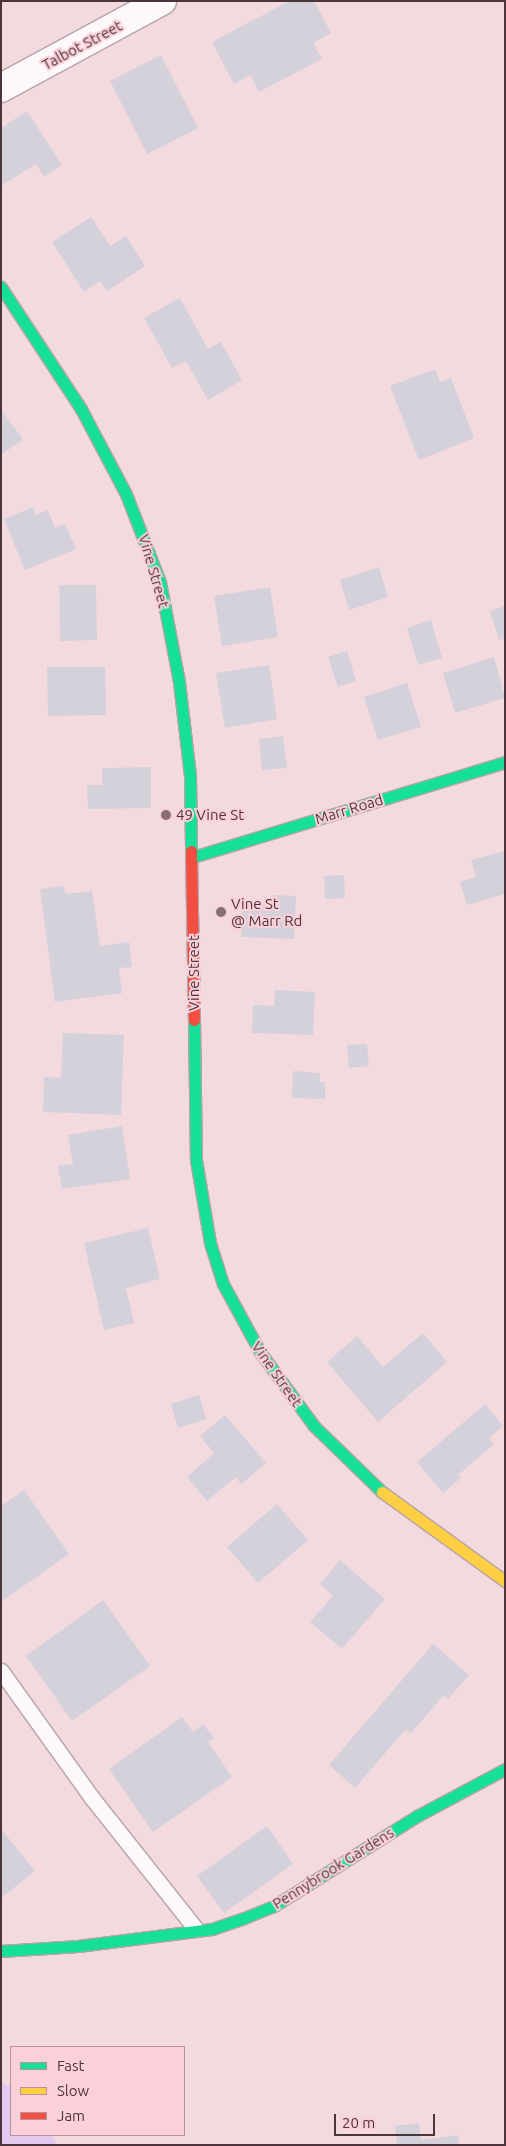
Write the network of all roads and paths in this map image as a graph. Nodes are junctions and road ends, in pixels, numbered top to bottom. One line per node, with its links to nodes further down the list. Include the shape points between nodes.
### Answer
1 (162, 1): 2 (street, Talbot Street)
2 (1, 88)
3 (1, 287): 5 (street, Vine Street, via 81,409 148,541 160,582 179,682 190,775)
4 (505, 762): 5 (street, Marr Road)
5 (193, 856): 6 (street, Vine Street, via 196,1160 210,1243 223,1284 260,1352 320,1432 373,1485)
6 (505, 1581)
7 (1, 1671): 9 (lane, via 92,1798)
8 (505, 1769): 9 (street, Pennybrook Gardens, via 417,1816 274,1906 212,1928)
9 (196, 1929): 10 (street, Pennybrook Gardens, via 78,1946)
10 (1, 1952)

